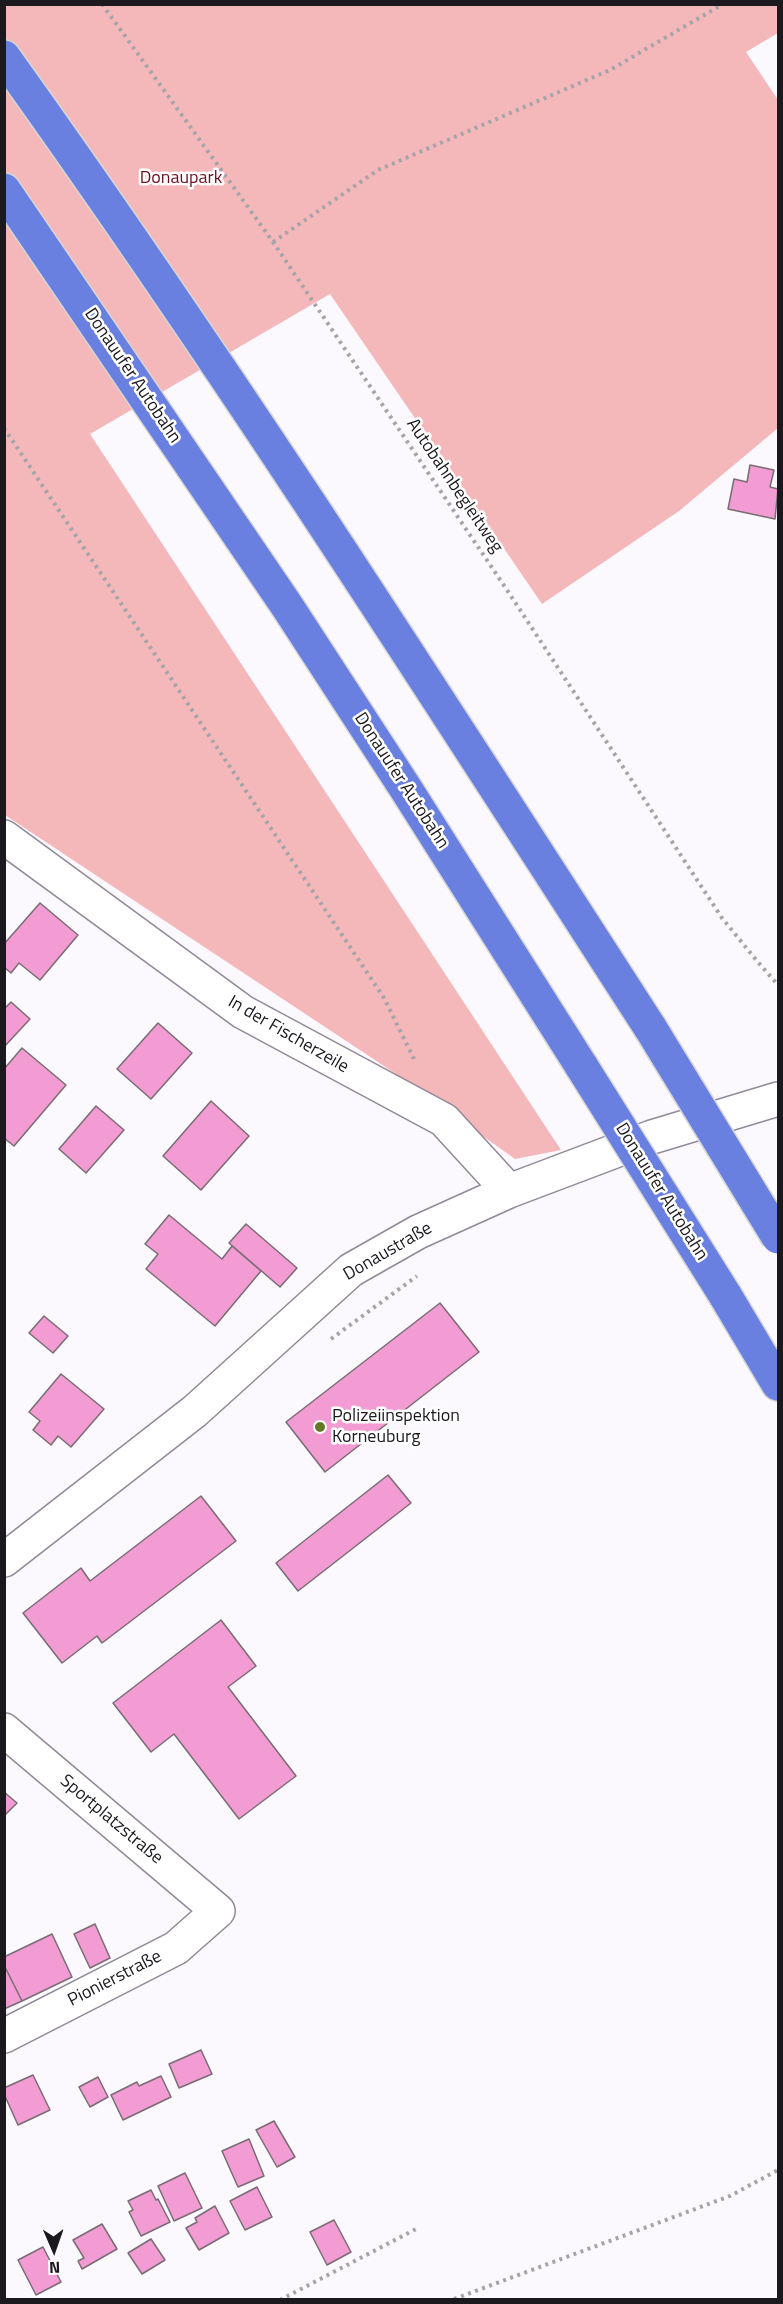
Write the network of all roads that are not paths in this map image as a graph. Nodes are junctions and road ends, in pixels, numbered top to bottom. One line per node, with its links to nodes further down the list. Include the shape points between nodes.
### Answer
1 (4, 57): 6 (highway, bridge, via 358,573 651,1029)
2 (4, 190): 7 (highway, Donauufer Autobahn, bridge, via 287,606 406,789)
3 (4, 837): 5 (street, In der Fischerzeile, via 243,1012 444,1120)
4 (778, 1099): 5 (street, Donaustraße, via 652,1137)
5 (509, 1191): 8 (street, Donaustraße, via 418,1232 351,1270 195,1412)
6 (778, 1237)
7 (778, 1384)
8 (4, 1560)
9 (4, 1730): 10 (street, Sportplatzstraße)
10 (218, 1911): 11 (street, Pionierstraße, via 176,1948)
11 (4, 2036)

